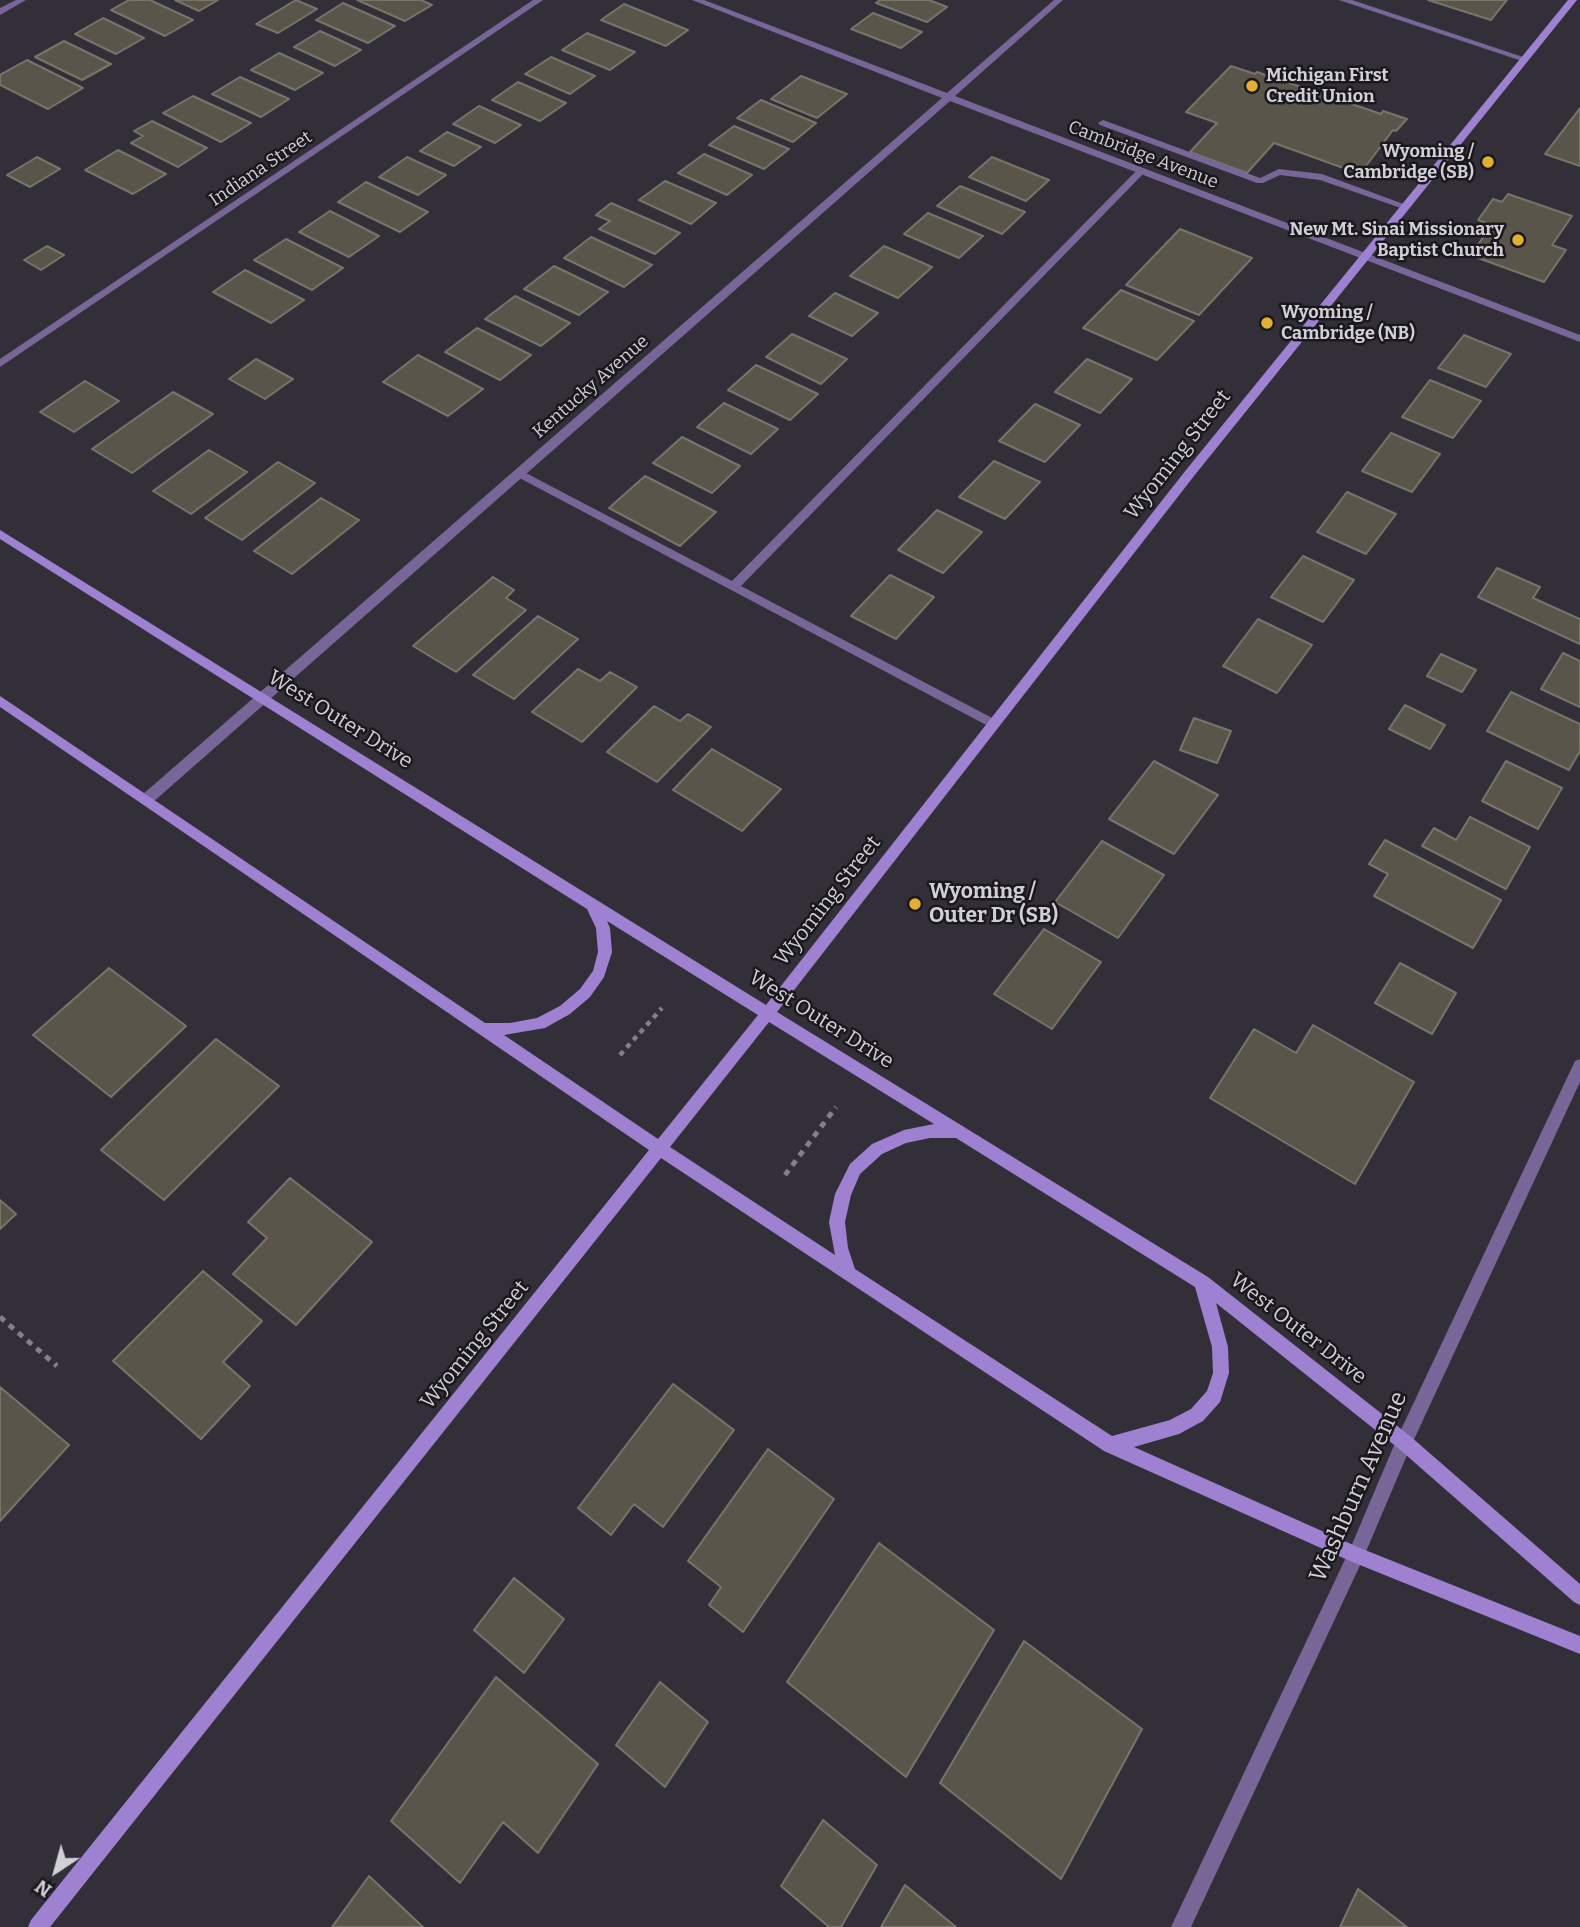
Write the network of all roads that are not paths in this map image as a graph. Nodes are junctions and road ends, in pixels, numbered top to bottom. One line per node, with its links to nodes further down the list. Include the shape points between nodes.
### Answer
1 (22, 0): 7 (street)
2 (540, 0): 15 (street, Indiana Street)
3 (696, 0): 9 (street, Cambridge Avenue)
4 (1059, 0): 9 (street, Kentucky Avenue)
5 (1343, 0): 8 (street)
6 (1573, 0): 8 (main road, Wyoming Street)
7 (0, 12)
8 (1525, 59): 12 (main road, Wyoming Street)
9 (949, 97): 11 (street, Cambridge Avenue); 16 (street, Kentucky Avenue)
10 (1103, 123): 12 (street, via 1259,181 1279,172 1322,177)
11 (1141, 171): 13 (street, Cambridge Avenue); 18 (street)
12 (1404, 206): 13 (main road, Wyoming Street)
13 (1364, 257): 14 (street, Cambridge Avenue); 21 (main road, Wyoming Street)
14 (1580, 339)
15 (0, 364)
16 (518, 474): 18 (street); 19 (street, Kentucky Avenue)
17 (0, 534): 19 (main road, West Outer Drive)
18 (733, 587): 21 (street)
19 (262, 698): 22 (street, Kentucky Avenue); 23 (main road, West Outer Drive)
20 (0, 701): 22 (main road)
21 (994, 724): 24 (main road, Wyoming Street)
22 (147, 799): 25 (main road)
23 (592, 905): 24 (main road, West Outer Drive); 25 (main road, via 603,928 605,952 600,972 585,993 540,1024)
24 (767, 1014): 27 (main road, West Outer Drive); 28 (main road, Wyoming Street)
25 (481, 1028): 28 (main road)
26 (1580, 1066): 31 (street, Washburn Avenue)
27 (957, 1131): 29 (main road, via 904,1137 877,1149 855,1169 837,1222); 30 (main road, West Outer Drive)
28 (659, 1148): 29 (main road); 36 (main road, Wyoming Street)
29 (849, 1273): 32 (main road)
30 (1202, 1282): 31 (main road, West Outer Drive); 32 (main road, via 1220,1347 1221,1373 1214,1396 1197,1415 1173,1428)
31 (1404, 1443): 33 (street, Washburn Avenue); 34 (main road, West Outer Drive)
32 (1110, 1445): 33 (main road)
33 (1356, 1555): 35 (main road); 37 (street, Washburn Avenue)
34 (1580, 1596)
35 (1580, 1645)
36 (38, 1927)
37 (1181, 1927)

